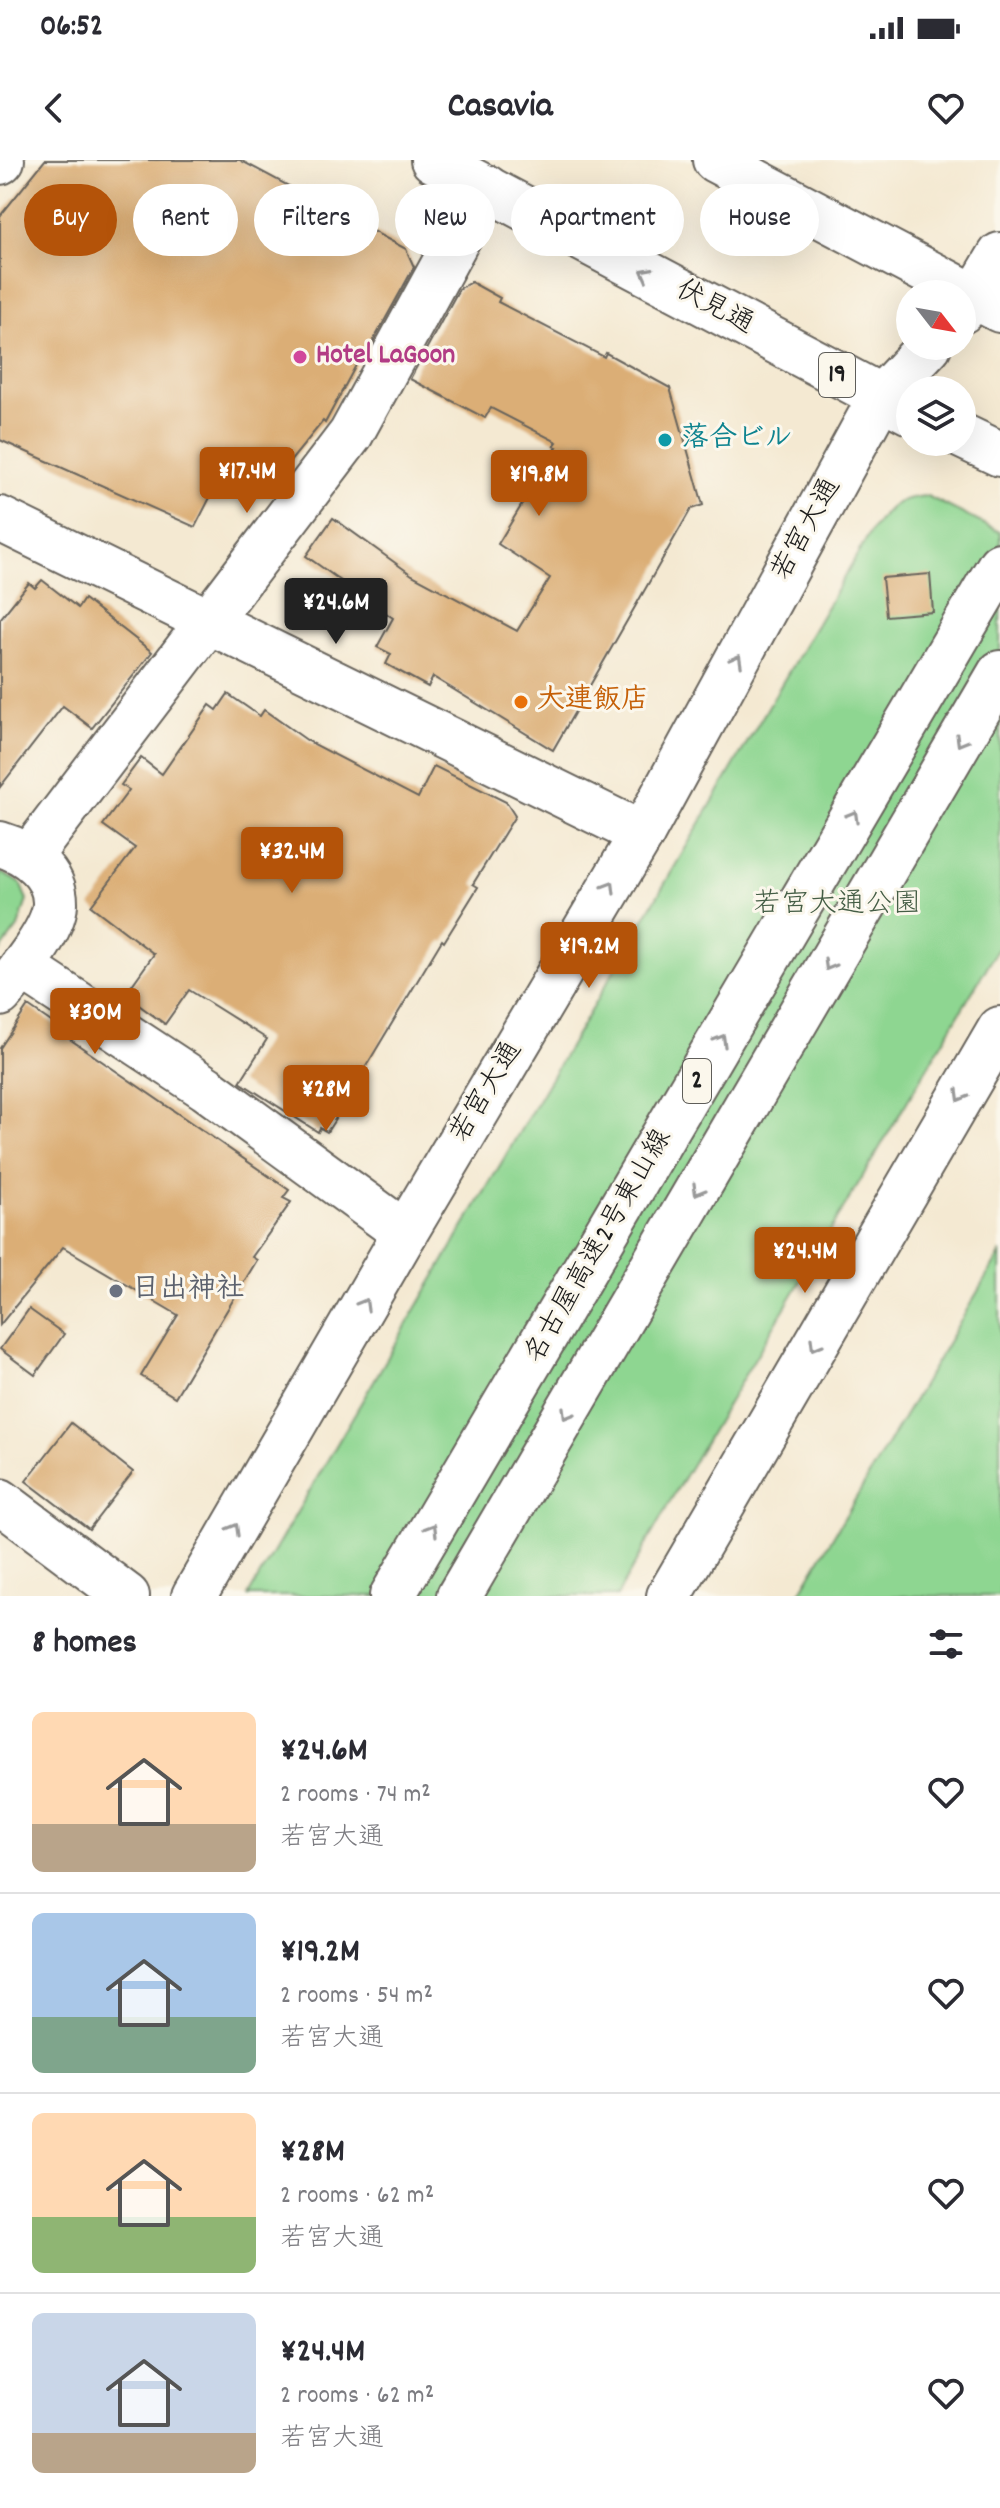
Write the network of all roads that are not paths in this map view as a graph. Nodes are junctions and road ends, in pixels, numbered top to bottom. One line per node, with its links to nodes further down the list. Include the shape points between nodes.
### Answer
1 (433, 160): 3 (main road, 伏見通 / 19)
2 (715, 160): 7 (main road)
3 (480, 184)
4 (495, 192): 9 (main road, 伏見通 / 19, one-way to 4)
5 (1000, 255): 7 (main road)
6 (448, 256): 14 (main road, via 351,434)
7 (979, 306)
8 (921, 360): 9 (main road, 若宮大通)
9 (895, 405): 16 (main road, 若宮大通, one-way to 9)
10 (976, 443): 11 (main road)
11 (1000, 454)
12 (0, 519): 14 (main road)
13 (1000, 565): 24 (main road, 名古屋高速2号東山線 / 2, one-way to 13)
14 (208, 622): 16 (main road); 17 (main road)
15 (1000, 673): 25 (main road, 名古屋高速2号東山線 / 2, one-way to 25)
16 (642, 834): 20 (main road, 若宮大通, one-way to 16)
17 (14, 851): 18 (main road, via 48,875 55,905 43,938)
18 (11, 981): 20 (main road, via 206,1088)
19 (1000, 1029): 26 (main road, one-way to 26)
20 (405, 1233): 23 (main road, 若宮大通, one-way to 20)
21 (0, 1501): 22 (main road)
22 (127, 1596)
23 (194, 1596)
24 (392, 1596)
25 (459, 1596)
26 (669, 1596)

